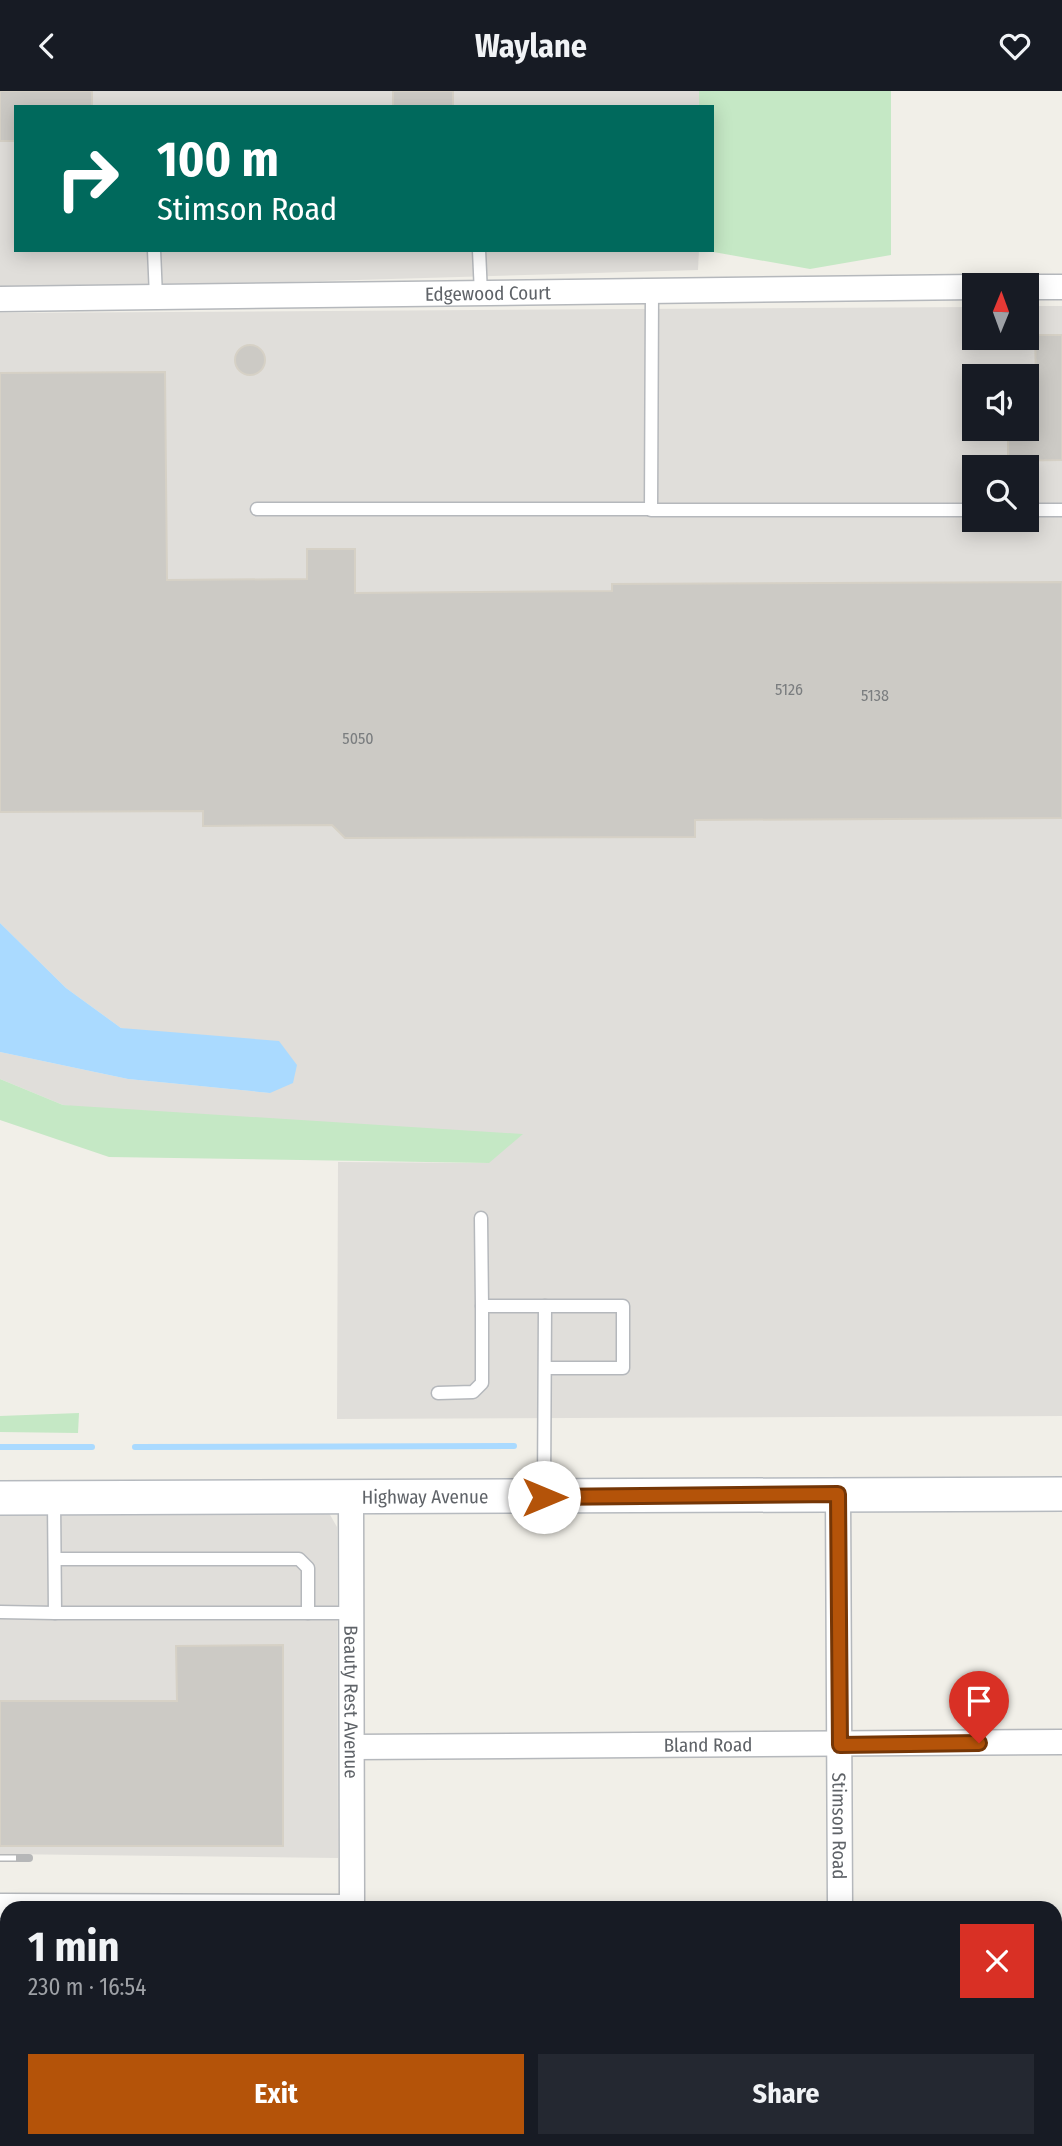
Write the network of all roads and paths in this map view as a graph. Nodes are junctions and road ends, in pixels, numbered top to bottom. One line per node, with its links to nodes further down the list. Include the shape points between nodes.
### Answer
1 (154, 252): 8 (lane)
2 (479, 252): 7 (lane)
3 (962, 287): 6 (street, Edgewood Court)
4 (1040, 287): 5 (street)
5 (1062, 288)
6 (652, 292): 7 (street, Edgewood Court); 11 (lane)
7 (481, 294): 8 (street, Edgewood Court)
8 (156, 297): 9 (street, Edgewood Court)
9 (0, 299)
10 (257, 509): 11 (lane)
11 (652, 509): 12 (lane)
12 (962, 510)
13 (1039, 510): 14 (lane)
14 (1062, 510)
15 (481, 1218): 16 (lane)
16 (482, 1306): 17 (lane); 19 (lane, via 482,1383 473,1392)
17 (545, 1306): 18 (lane); 18 (lane, via 623,1306 623,1368)
18 (545, 1368): 23 (lane)
19 (438, 1393)
20 (838, 1494): 21 (street, Highway Avenue); 23 (street, Highway Avenue); 32 (street, Stimson Road)
21 (1062, 1494)
22 (351, 1497): 23 (street, Highway Avenue); 25 (street, Highway Avenue); 30 (street, Beauty Rest Avenue)
23 (544, 1497)
24 (0, 1498): 25 (street, Highway Avenue)
25 (54, 1498): 26 (lane)
26 (55, 1559): 28 (lane); 29 (lane, via 299,1559 308,1568)
27 (0, 1612): 28 (lane)
28 (55, 1613): 29 (lane)
29 (307, 1613): 30 (lane)
30 (352, 1613): 33 (street, Beauty Rest Avenue)
31 (1062, 1742): 32 (street, Bland Road)
32 (840, 1745): 33 (street, Bland Road); 35 (street, Stimson Road)
33 (353, 1748): 34 (street, Beauty Rest Avenue)
34 (352, 1901)
35 (840, 1901)

